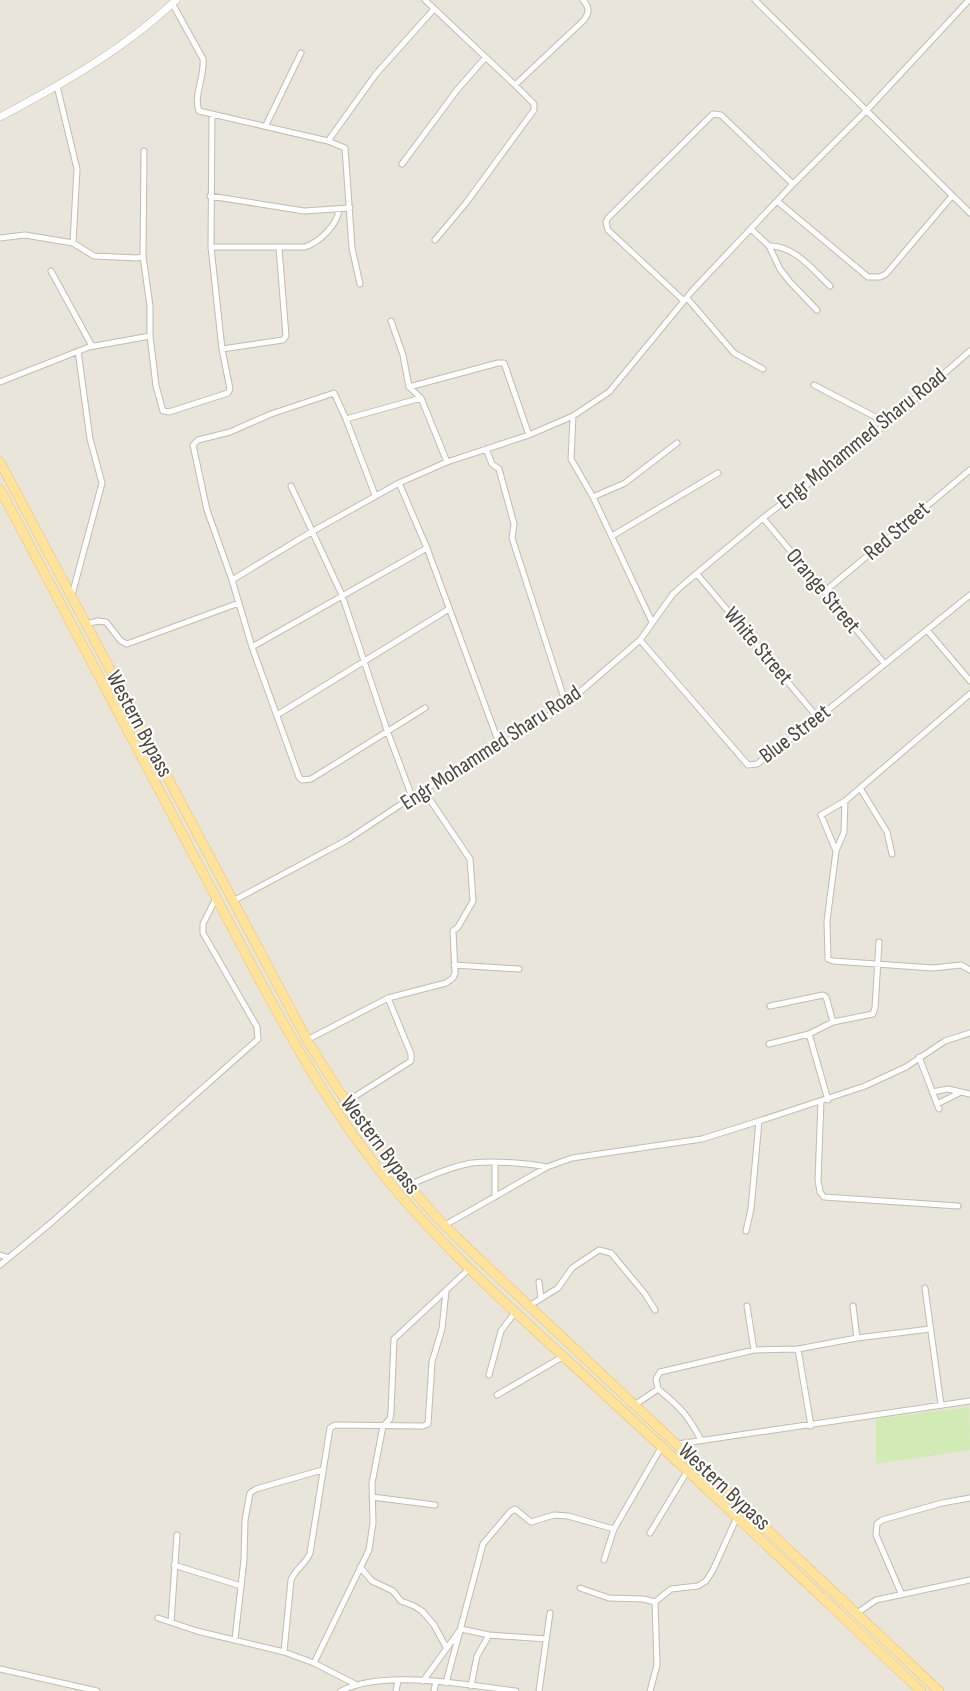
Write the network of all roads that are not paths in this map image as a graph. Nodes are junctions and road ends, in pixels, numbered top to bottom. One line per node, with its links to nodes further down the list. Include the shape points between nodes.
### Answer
1 (425, 0): 6 (street)
2 (583, 0): 9 (street, via 589,11 585,20)
3 (755, 0): 11 (street)
4 (969, 0): 11 (street)
5 (174, 2): 10 (street, via 96,63); 12 (street, via 203,59 197,108)
6 (434, 9): 8 (street); 15 (street, via 376,74)
7 (301, 52): 14 (street)
8 (485, 58): 9 (street); 17 (street)
9 (515, 85): 27 (street, via 534,104 534,110)
10 (57, 86): 13 (street); 28 (street, via 77,169)
11 (867, 110): 18 (street); 20 (street)
12 (212, 115): 14 (street); 19 (street)
13 (0, 117)
14 (266, 125): 15 (street)
15 (328, 141): 22 (street, via 345,147)
16 (144, 151): 32 (street)
17 (402, 164)
18 (793, 184): 21 (street); 36 (street, via 720,115 713,114 608,218 608,230)
19 (210, 196): 23 (street, via 304,211); 30 (street)
20 (952, 196): 21 (street, via 886,274 874,278); 24 (street)
21 (777, 201): 25 (street)
22 (350, 208): 23 (street); 34 (street, via 352,248)
23 (339, 210): 31 (street, via 337,219 313,244)
24 (970, 213)
25 (751, 229): 29 (street); 36 (street)
26 (0, 238): 28 (street, via 22,234)
27 (435, 240)
28 (73, 243): 32 (street, via 94,256)
29 (769, 246): 35 (street, via 787,249); 37 (street, via 780,269)
30 (211, 247): 31 (street); 41 (street)
31 (279, 248): 41 (street, via 286,336 283,340)
32 (143, 256): 39 (street)
33 (51, 270): 40 (street)
34 (360, 285)
35 (830, 286)
36 (685, 300): 46 (street, via 734,353); 51 (street, via 615,387)
37 (817, 310)
38 (391, 321): 49 (street)
39 (150, 336): 40 (street); 41 (street, via 156,387 166,412 229,391)
40 (92, 346): 42 (street)
41 (222, 349)
42 (78, 351): 47 (street); 75 (street, via 90,439 102,483)
43 (970, 351): 44 (street, Engr Mohammed Sharu Road)
44 (964, 357): 45 (street); 53 (street, Engr Mohammed Sharu Road)
45 (970, 364)
46 (763, 369)
47 (0, 382)
48 (814, 385): 53 (street)
49 (409, 387): 50 (street); 54 (street, via 504,363)
50 (421, 398): 52 (street); 58 (street)
51 (573, 416): 54 (street); 65 (street, via 571,459)
52 (346, 419): 64 (street); 71 (street, via 335,394 329,393 194,443 207,510)
53 (887, 423): 66 (street, Engr Mohammed Sharu Road)
54 (529, 435): 56 (street)
55 (676, 443): 65 (street, via 625,483)
56 (486, 449): 58 (street); 87 (street, via 492,464 499,468 514,524 512,538)
57 (0, 462): 75 (main road, Western Bypass)
58 (447, 462): 61 (street)
59 (970, 470): 72 (street, Red Street)
60 (718, 473): 68 (street)
61 (399, 483): 64 (street); 69 (street)
62 (291, 486): 67 (street)
63 (0, 489): 99 (main road, Western Bypass)
64 (375, 495): 67 (street)
65 (593, 497): 68 (street)
66 (763, 518): 70 (street, Engr Mohammed Sharu Road); 72 (street, Orange Street)
67 (313, 531): 71 (street); 73 (street)
68 (612, 536): 78 (street)
69 (427, 548): 73 (street); 77 (street)
70 (697, 574): 78 (street, Engr Mohammed Sharu Road, via 673,594); 90 (street, White Street)
71 (232, 580): 76 (street)
72 (824, 591): 84 (street, Orange Street)
73 (342, 595): 82 (street); 83 (street)
74 (970, 595): 80 (street, Blue Street)
75 (71, 597): 79 (main road, Western Bypass)
76 (239, 603): 79 (street, via 127,645 106,622); 82 (street)
77 (449, 609): 83 (street); 92 (street)
78 (652, 622): 81 (street, Engr Mohammed Sharu Road)
79 (86, 624): 100 (main road, Western Bypass)
80 (927, 630): 84 (street, Blue Street); 85 (street)
81 (640, 640): 87 (street, Engr Mohammed Sharu Road); 90 (street, Blue Street, via 748,765 757,764)
82 (252, 647): 89 (street)
83 (364, 660): 89 (street); 91 (street)
84 (884, 663): 90 (street, Blue Street)
85 (970, 681)
86 (970, 694): 93 (street)
87 (566, 704): 92 (street, Engr Mohammed Sharu Road)
88 (425, 708): 91 (street)
89 (277, 715): 91 (street, via 298,777 307,781)
90 (818, 718)
91 (387, 730): 95 (street)
92 (500, 746): 94 (street, Engr Mohammed Sharu Road)
93 (860, 789): 96 (street); 98 (street, via 887,831)
94 (424, 791): 95 (street, Engr Mohammed Sharu Road); 103 (street, via 470,859 473,901 453,931)
95 (412, 797): 100 (street, Engr Mohammed Sharu Road, via 347,840)
96 (845, 801): 97 (street, via 844,832); 97 (street, via 821,815)
97 (837, 851): 102 (street, via 827,921 827,956 833,961)
98 (892, 854)
99 (216, 898): 129 (street, via 202,924 203,933 256,1027 258,1039); 131 (main road, Western Bypass, via 299,1052 345,1125 398,1192)
100 (233, 901): 111 (main road, Western Bypass)
101 (879, 942): 102 (street)
102 (878, 963): 105 (street, via 933,968 961,965); 108 (street, via 875,1012)
103 (454, 965): 104 (street); 106 (street, via 453,978 446,983)
104 (519, 969)
105 (970, 970)
106 (388, 998): 111 (street); 119 (street, via 411,1061)
107 (770, 1006): 108 (street, via 822,995)
108 (833, 1022): 110 (street)
109 (970, 1033): 113 (street, via 945,1041)
110 (809, 1034): 112 (street); 117 (street)
111 (307, 1040): 119 (main road, Western Bypass)
112 (769, 1044)
113 (919, 1057): 114 (street); 117 (street, via 906,1067)
114 (932, 1092): 115 (street); 115 (street, via 938,1107)
115 (960, 1092): 116 (street)
116 (970, 1094)
117 (828, 1100): 118 (street)
118 (821, 1101): 120 (street); 125 (street, via 818,1180 824,1197)
119 (346, 1102): 123 (main road, Western Bypass)
120 (759, 1121): 122 (street, via 702,1139 574,1157); 127 (street)
121 (495, 1164): 122 (street); 123 (street, via 468,1164); 124 (street)
122 (547, 1167): 124 (street)
123 (409, 1185): 126 (main road, Western Bypass)
124 (495, 1197): 126 (street)
125 (958, 1206)
126 (445, 1225): 136 (main road, Western Bypass)
127 (746, 1231)
128 (0, 1254): 129 (street)
129 (9, 1258): 130 (street)
130 (0, 1265)
131 (470, 1268): 134 (street); 140 (main road, Western Bypass)
132 (539, 1282): 135 (street)
133 (925, 1288): 141 (street)
134 (446, 1292): 154 (street, via 394,1339 391,1413); 154 (street, via 442,1329 432,1362 428,1424)
135 (541, 1298): 136 (street); 139 (street, via 558,1288 572,1268 594,1252 605,1251 618,1261)
136 (529, 1306): 146 (main road, Western Bypass)
137 (747, 1306): 144 (street)
138 (854, 1306): 142 (street)
139 (655, 1310)
140 (516, 1311): 145 (main road, Western Bypass); 148 (street, via 501,1331)
141 (930, 1329): 142 (street); 153 (street)
142 (857, 1338): 143 (street)
143 (798, 1349): 144 (street); 155 (street)
144 (754, 1350): 149 (street, via 662,1370 656,1379)
145 (564, 1356): 147 (main road, Western Bypass); 150 (street)
146 (585, 1359): 147 (main road); 152 (main road, Western Bypass)
147 (577, 1368): 158 (main road, Western Bypass)
148 (489, 1375)
149 (658, 1389): 152 (street); 156 (street, via 684,1411)
150 (497, 1395)
151 (970, 1401): 153 (street)
152 (636, 1404): 157 (main road, Western Bypass)
153 (941, 1405): 155 (street)
154 (383, 1426): 159 (street, via 332,1426); 161 (street)
155 (811, 1426): 156 (street)
156 (701, 1440): 157 (street)
157 (678, 1444): 177 (main road, Western Bypass)
158 (662, 1446): 160 (main road, Western Bypass); 165 (street)
159 (322, 1470): 172 (street, via 250,1493); 185 (street, via 310,1553 291,1580)
160 (688, 1470): 164 (main road, Western Bypass); 166 (street)
161 (372, 1497): 163 (street); 170 (street, via 372,1535)
162 (970, 1498): 174 (street, via 877,1524 876,1535)
163 (435, 1505)
164 (737, 1517): 175 (street, via 706,1581 698,1586 671,1589); 203 (main road, Western Bypass)
165 (614, 1529): 168 (street); 180 (street, via 568,1516 554,1515 531,1522 515,1509 510,1512 483,1544)
166 (650, 1533)
167 (177, 1535): 169 (street)
168 (604, 1560)
169 (174, 1565): 172 (street); 179 (street)
170 (360, 1568): 184 (street, via 372,1581 422,1611); 186 (street)
171 (970, 1580): 174 (street)
172 (241, 1586): 182 (street)
173 (580, 1588): 175 (street, via 609,1598)
174 (901, 1593): 177 (street, via 872,1601)
175 (655, 1602): 202 (street, via 657,1665)
176 (550, 1613): 183 (street)
177 (857, 1613): 204 (main road, Western Bypass)
178 (158, 1618): 179 (street)
179 (171, 1622): 182 (street)
180 (461, 1629): 181 (street); 184 (street); 191 (street)
181 (489, 1635): 183 (street); 193 (street, via 477,1656)
182 (235, 1639): 185 (street)
183 (546, 1639): 201 (street)
184 (446, 1647): 189 (street)
185 (284, 1652): 186 (street)
186 (314, 1663): 192 (street)
187 (0, 1669): 195 (street)
188 (398, 1681): 189 (street); 192 (street); 198 (street)
189 (423, 1681): 190 (street)
190 (436, 1681): 191 (street); 199 (street)
191 (446, 1683): 193 (street)
192 (357, 1684): 196 (street); 197 (street)
193 (471, 1686): 194 (street)
194 (488, 1689): 200 (street)
195 (97, 1691)
196 (341, 1691)
197 (358, 1691)
198 (396, 1691)
199 (434, 1691)
200 (516, 1691)
201 (539, 1691)
202 (650, 1691)
203 (921, 1691)
204 (939, 1691)

